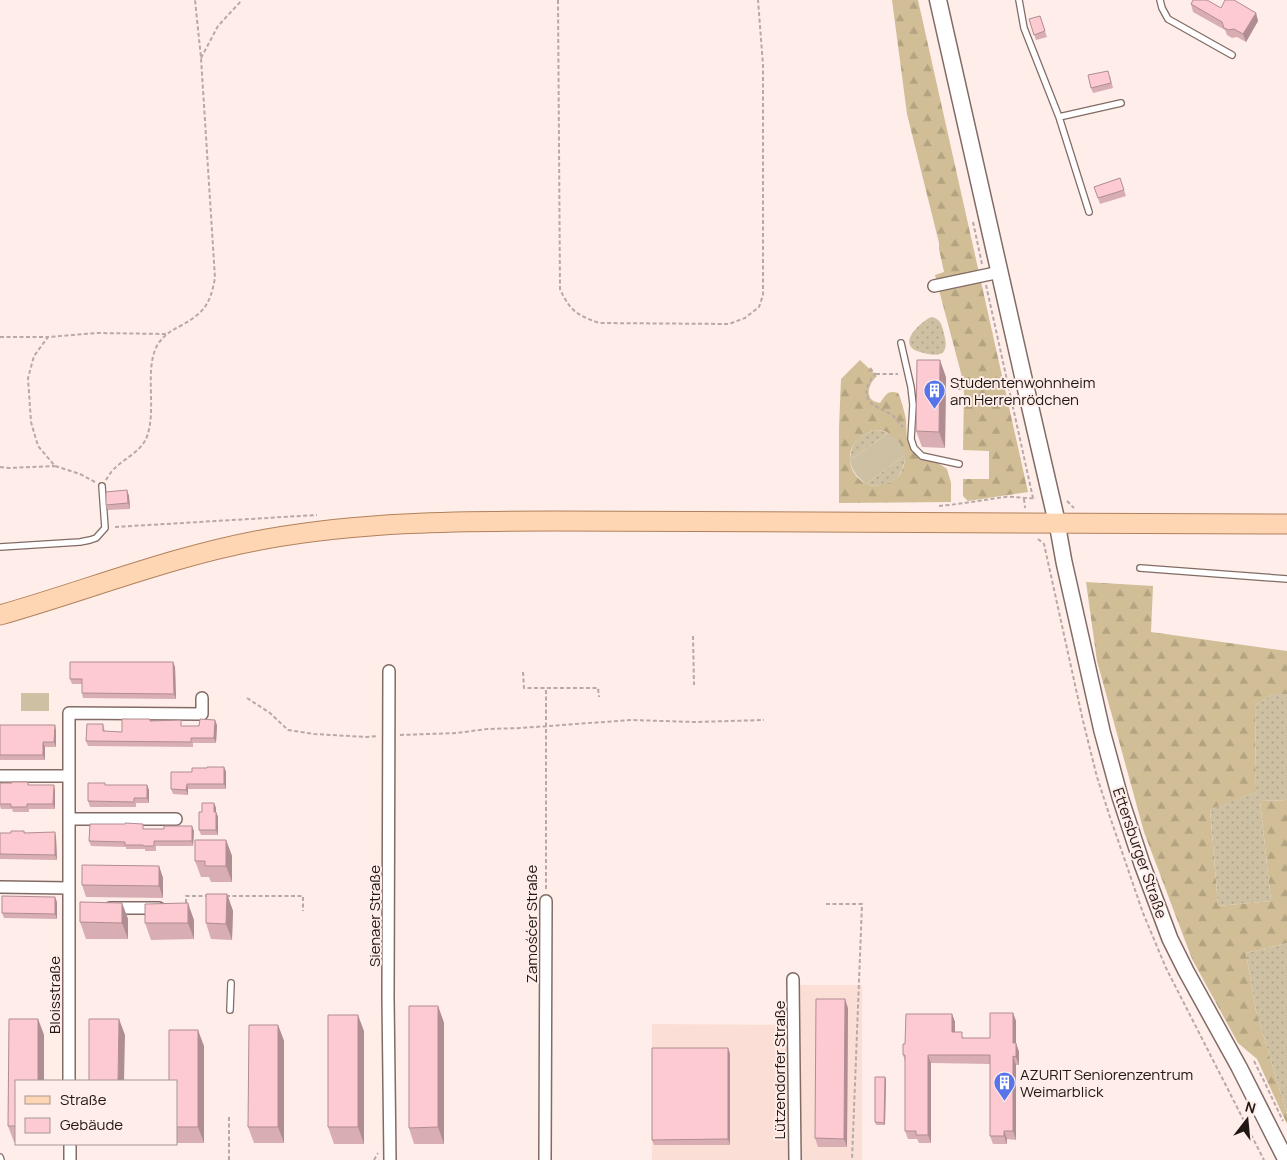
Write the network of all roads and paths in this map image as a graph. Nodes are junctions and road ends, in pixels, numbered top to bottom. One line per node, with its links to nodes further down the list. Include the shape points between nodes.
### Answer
1 (195, 0): 9 (path)
2 (242, 0): 9 (path, via 218,26)
3 (558, 0): 4 (path, via 560,289 567,303 581,316 599,323 729,324 745,318 759,306 764,295 763,65)
4 (758, 0)
5 (938, 0): 14 (main road)
6 (1019, 0): 11 (lane, via 1024,28)
7 (1160, 0): 8 (lane, via 1168,19)
8 (1232, 55)
9 (201, 58): 16 (path, via 215,278 212,295 204,309)
10 (1121, 103): 11 (lane)
11 (1059, 117): 12 (lane)
12 (1089, 212)
13 (972, 218): 14 (path)
14 (992, 273): 15 (street); 23 (path); 30 (main road, via 1023,376)
15 (934, 286)
16 (166, 334): 18 (path, via 97,333); 29 (path, via 152,360 150,423 145,440 134,454 113,470)
17 (0, 337): 18 (path)
18 (48, 337): 27 (path, via 34,356 28,378 31,422 38,446)
19 (901, 343): 22 (lane)
20 (870, 368): 21 (path)
21 (875, 374): 22 (path); 25 (path, via 866,388 870,402 894,416)
22 (908, 374): 25 (lane, via 913,405)
23 (1008, 384): 24 (path); 31 (path)
24 (958, 389)
25 (911, 439): 26 (lane, via 922,456)
26 (958, 464)
27 (55, 466): 28 (path); 29 (path)
28 (0, 467)
29 (102, 486): 39 (lane, via 105,528 96,538)
30 (1051, 496): 31 (path); 35 (path, via 1063,495); 36 (main road)
31 (1033, 498): 32 (path)
32 (1024, 499)
33 (959, 500): 34 (path)
34 (960, 504)
35 (1074, 508)
36 (1057, 523): 37 (main road); 43 (main road, via 443,521 348,527 222,548); 82 (street, Ettersburger Straße, via 1102,731 1142,864 1174,947 1240,1067)
37 (1287, 524)
38 (1037, 538): 40 (path, via 1044,544)
39 (0, 548)
40 (1046, 553)
41 (1140, 568): 42 (lane)
42 (1287, 579)
43 (0, 616)
44 (693, 636): 47 (path)
45 (389, 671): 54 (street, Sienaer Straße)
46 (523, 672): 48 (path, via 524,688)
47 (694, 685)
48 (546, 689): 51 (path, via 598,688); 53 (path, Zamośćer Straße)
49 (202, 698): 56 (street, Bloisstraße, via 202,714 69,713)
50 (247, 698): 54 (path, via 270,712 288,730 314,734)
51 (598, 698)
52 (764, 720): 53 (path, via 631,720)
53 (546, 727): 54 (path); 63 (path, Zamośćer Straße)
54 (389, 735): 78 (street, Sienaer Straße)
55 (0, 776): 56 (street)
56 (69, 776): 57 (street, Bloisstraße)
57 (69, 818): 58 (street); 60 (street, Bloisstraße)
58 (176, 819)
59 (0, 887): 60 (street)
60 (69, 888): 72 (street, Bloisstraße, via 74,908)
61 (215, 896): 66 (path, via 186,896)
62 (225, 896): 67 (path, via 303,896)
63 (546, 901): 79 (street, Zamośćer Straße)
64 (826, 904): 81 (path, via 862,904)
65 (98, 908): 66 (street)
66 (186, 908)
67 (303, 911)
68 (794, 979): 80 (street, Lützendorfer Straße)
69 (231, 983): 70 (lane)
70 (230, 1010)
71 (1254, 1061): 74 (path)
72 (69, 1080)
73 (229, 1117): 77 (path)
74 (1284, 1123)
75 (70, 1145): 76 (street)
76 (70, 1160)
77 (229, 1160)
78 (390, 1160)
79 (546, 1160)
80 (795, 1160)
81 (852, 1160)
82 (1286, 1160)

